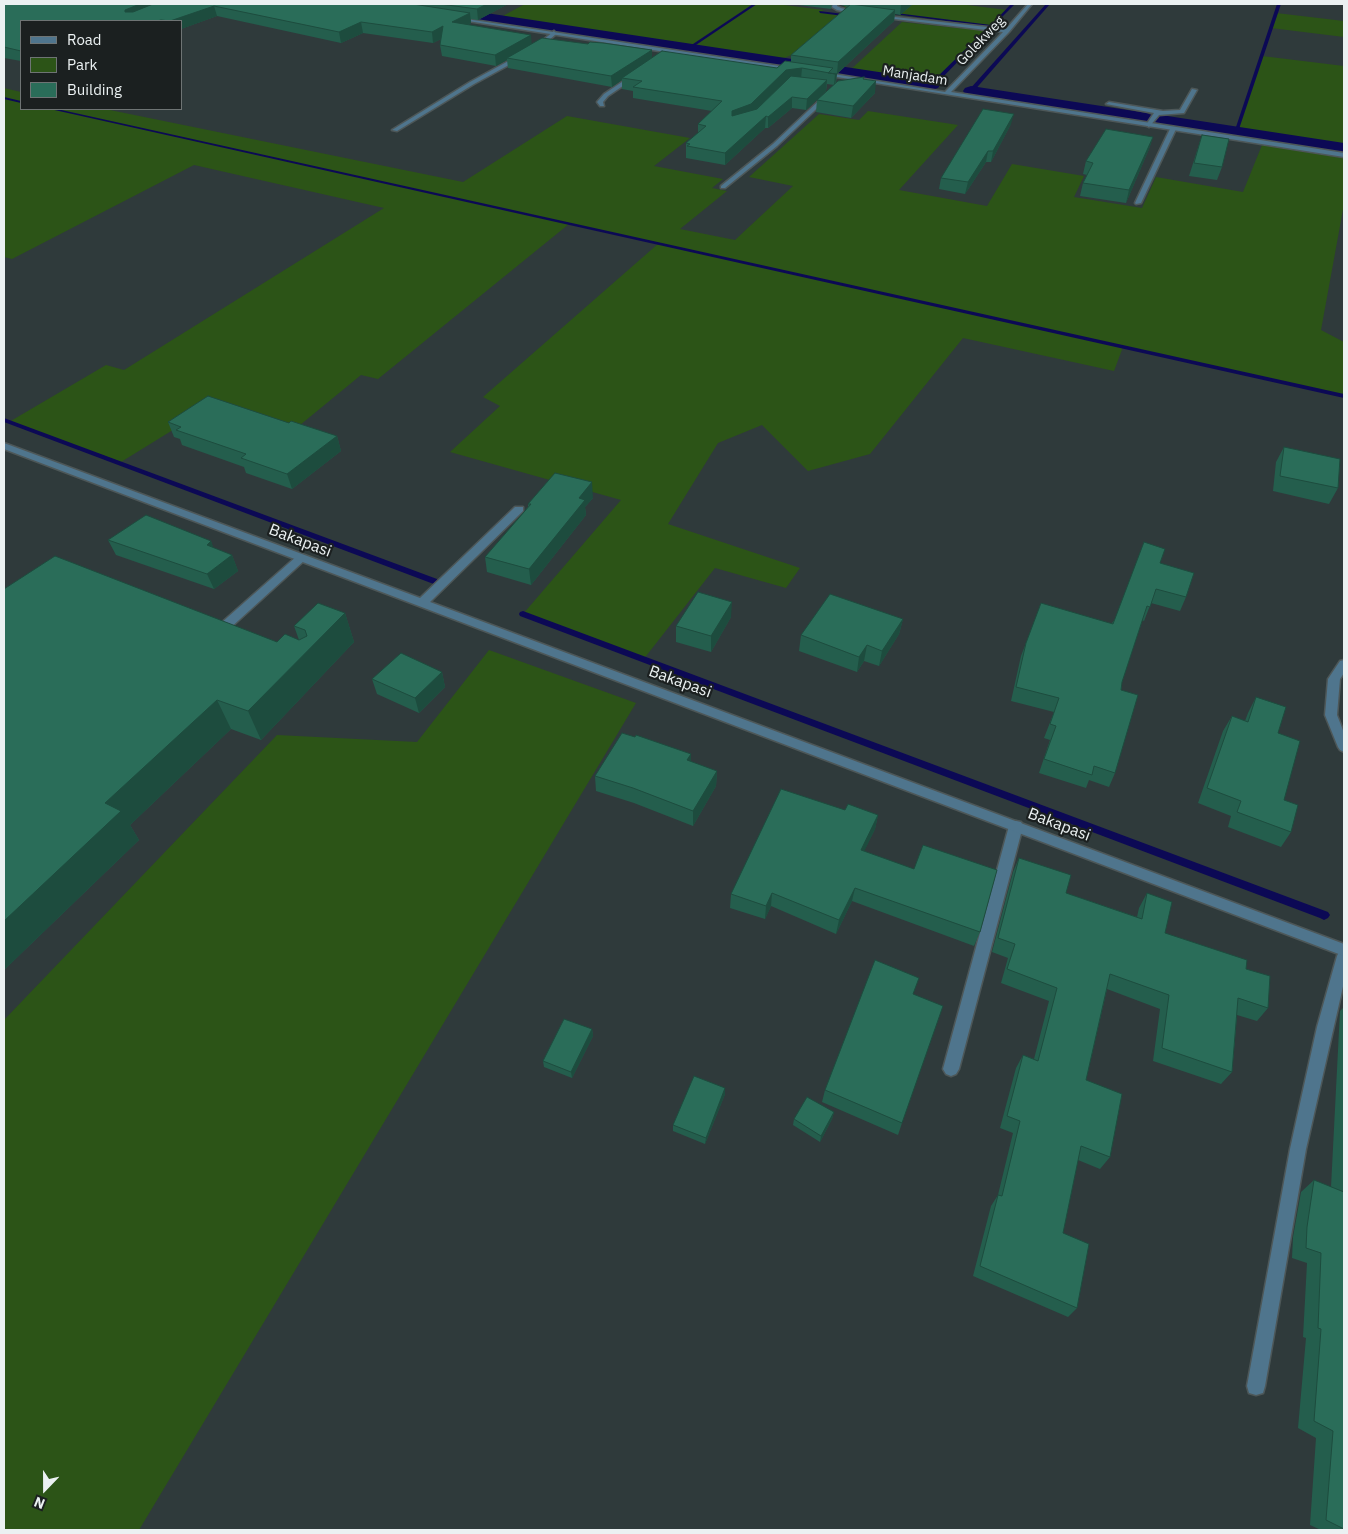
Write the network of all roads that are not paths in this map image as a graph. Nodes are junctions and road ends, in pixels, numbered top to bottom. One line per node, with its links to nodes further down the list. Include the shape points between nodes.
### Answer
1 (834, 4): 3 (street, via 845,11)
2 (1030, 4): 6 (street, Golekweg)
3 (866, 14)
4 (876, 15): 6 (street)
5 (446, 16): 7 (street)
6 (1007, 31): 17 (street, Golekweg)
7 (554, 33): 8 (street); 23 (street, via 514,62 472,83)
8 (672, 51): 9 (street); 10 (street)
9 (664, 56)
10 (804, 71)
11 (639, 73): 19 (street, via 606,95 600,102)
12 (814, 73): 13 (street, Manjadam)
13 (871, 82): 15 (street); 17 (street, Manjadam)
14 (826, 87): 25 (street, via 834,89 776,145)
15 (855, 87)
16 (1194, 90): 20 (street, via 1182,112)
17 (947, 93): 21 (street, Manjadam)
18 (1109, 104): 20 (street)
19 (602, 105)
20 (1161, 112): 21 (street, via 1157,112)
21 (1149, 125): 22 (street, Manjadam)
22 (1173, 129): 24 (street, Manjadam); 26 (street)
23 (395, 130)
24 (1344, 156)
25 (723, 187)
26 (1138, 203)
27 (4, 446): 29 (street, Bakapasi)
28 (520, 508): 30 (street)
29 (301, 558): 30 (street, Bakapasi); 31 (street)
30 (422, 603): 34 (street, Bakapasi)
31 (224, 627)
32 (1344, 664): 33 (street, via 1334,679 1331,715)
33 (1344, 747)
34 (1016, 826): 35 (street, Bakapasi); 37 (street)
35 (1344, 950)
36 (1344, 956): 38 (street, via 1298,1149)
37 (951, 1069)
38 (1256, 1386)

